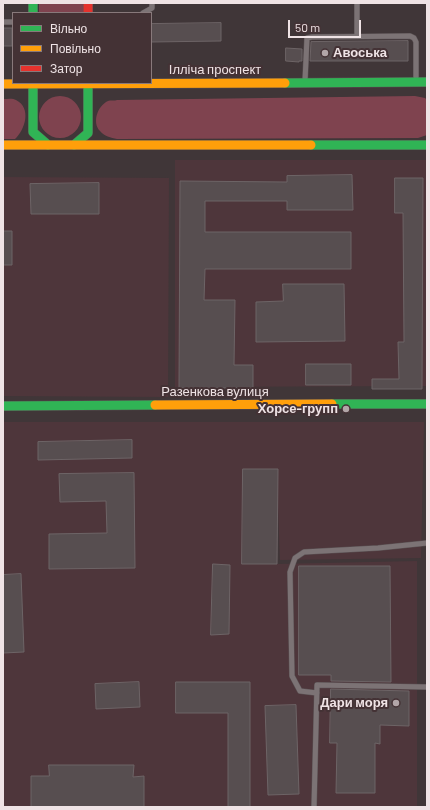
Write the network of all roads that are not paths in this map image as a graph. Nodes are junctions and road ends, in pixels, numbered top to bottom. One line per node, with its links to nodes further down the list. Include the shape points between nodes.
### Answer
1 (152, 3): 3 (lane, via 152,8)
2 (357, 3): 4 (lane)
3 (145, 12)
4 (357, 36): 5 (lane, via 307,38); 6 (lane, via 414,38)
5 (306, 82): 6 (main road, Ілліча проспект); 8 (main road, Ілліча проспект)
6 (416, 82): 7 (main road, Ілліча проспект)
7 (427, 82)
8 (152, 83)
9 (3, 84): 10 (main road, Ілліча проспект)
10 (33, 84): 13 (main road, via 32,132)
11 (88, 84): 14 (main road, via 88,133)
12 (3, 145): 13 (main road)
13 (48, 145): 14 (main road)
14 (74, 145): 15 (main road)
15 (427, 145)
16 (427, 404): 17 (main road, Разенкова вулиця)
17 (3, 406)
18 (427, 543): 20 (lane, via 304,552 295,558 290,572 292,676 300,691)
19 (427, 686): 20 (lane, via 317,685)
20 (317, 693): 21 (lane)
21 (314, 807)

